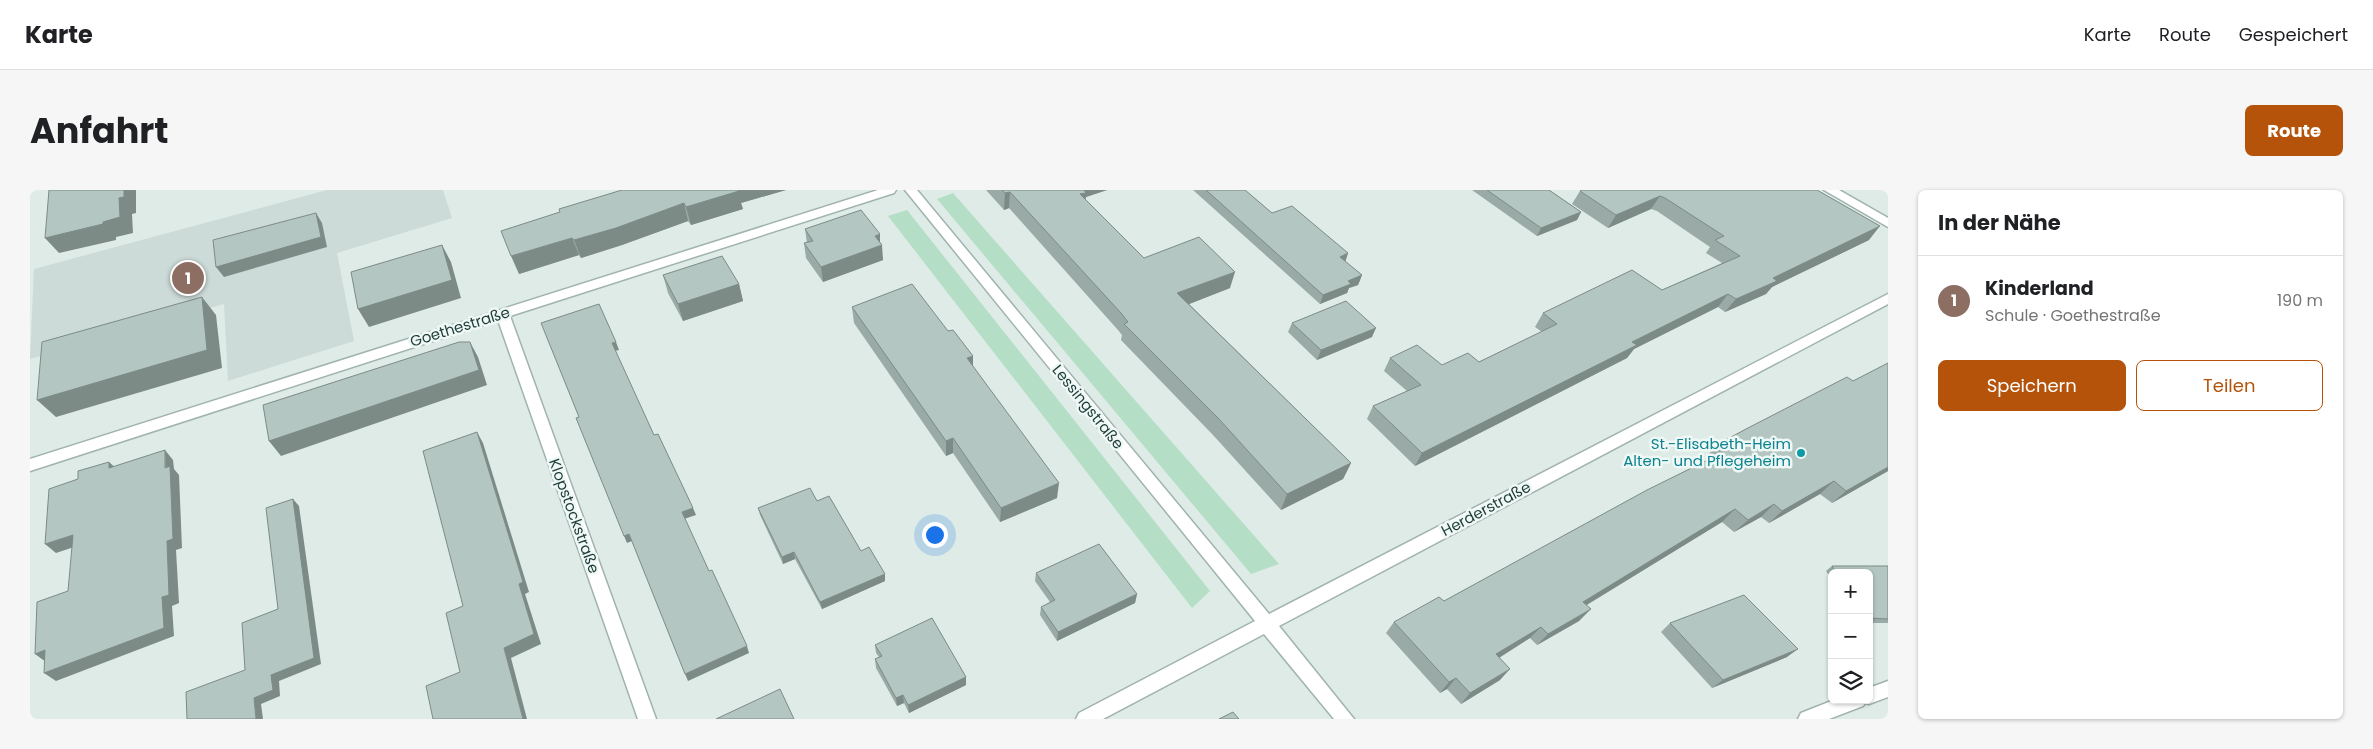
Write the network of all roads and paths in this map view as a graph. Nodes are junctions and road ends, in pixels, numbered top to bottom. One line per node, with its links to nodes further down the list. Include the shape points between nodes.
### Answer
1 (890, 190): 6 (street, Goethestraße)
2 (911, 190): 8 (street, Lessingstraße)
3 (1830, 190): 4 (street)
4 (1888, 223)
5 (1888, 298): 8 (street, Herderstraße)
6 (502, 314): 7 (street, Goethestraße); 12 (street, Klopstockstraße)
7 (30, 465)
8 (1266, 624): 13 (street, Herderstraße); 14 (street, Lessingstraße)
9 (1888, 689): 10 (street)
10 (1873, 695)
11 (1846, 704): 15 (street)
12 (646, 719)
13 (1084, 719)
14 (1345, 719)
15 (1807, 719)

